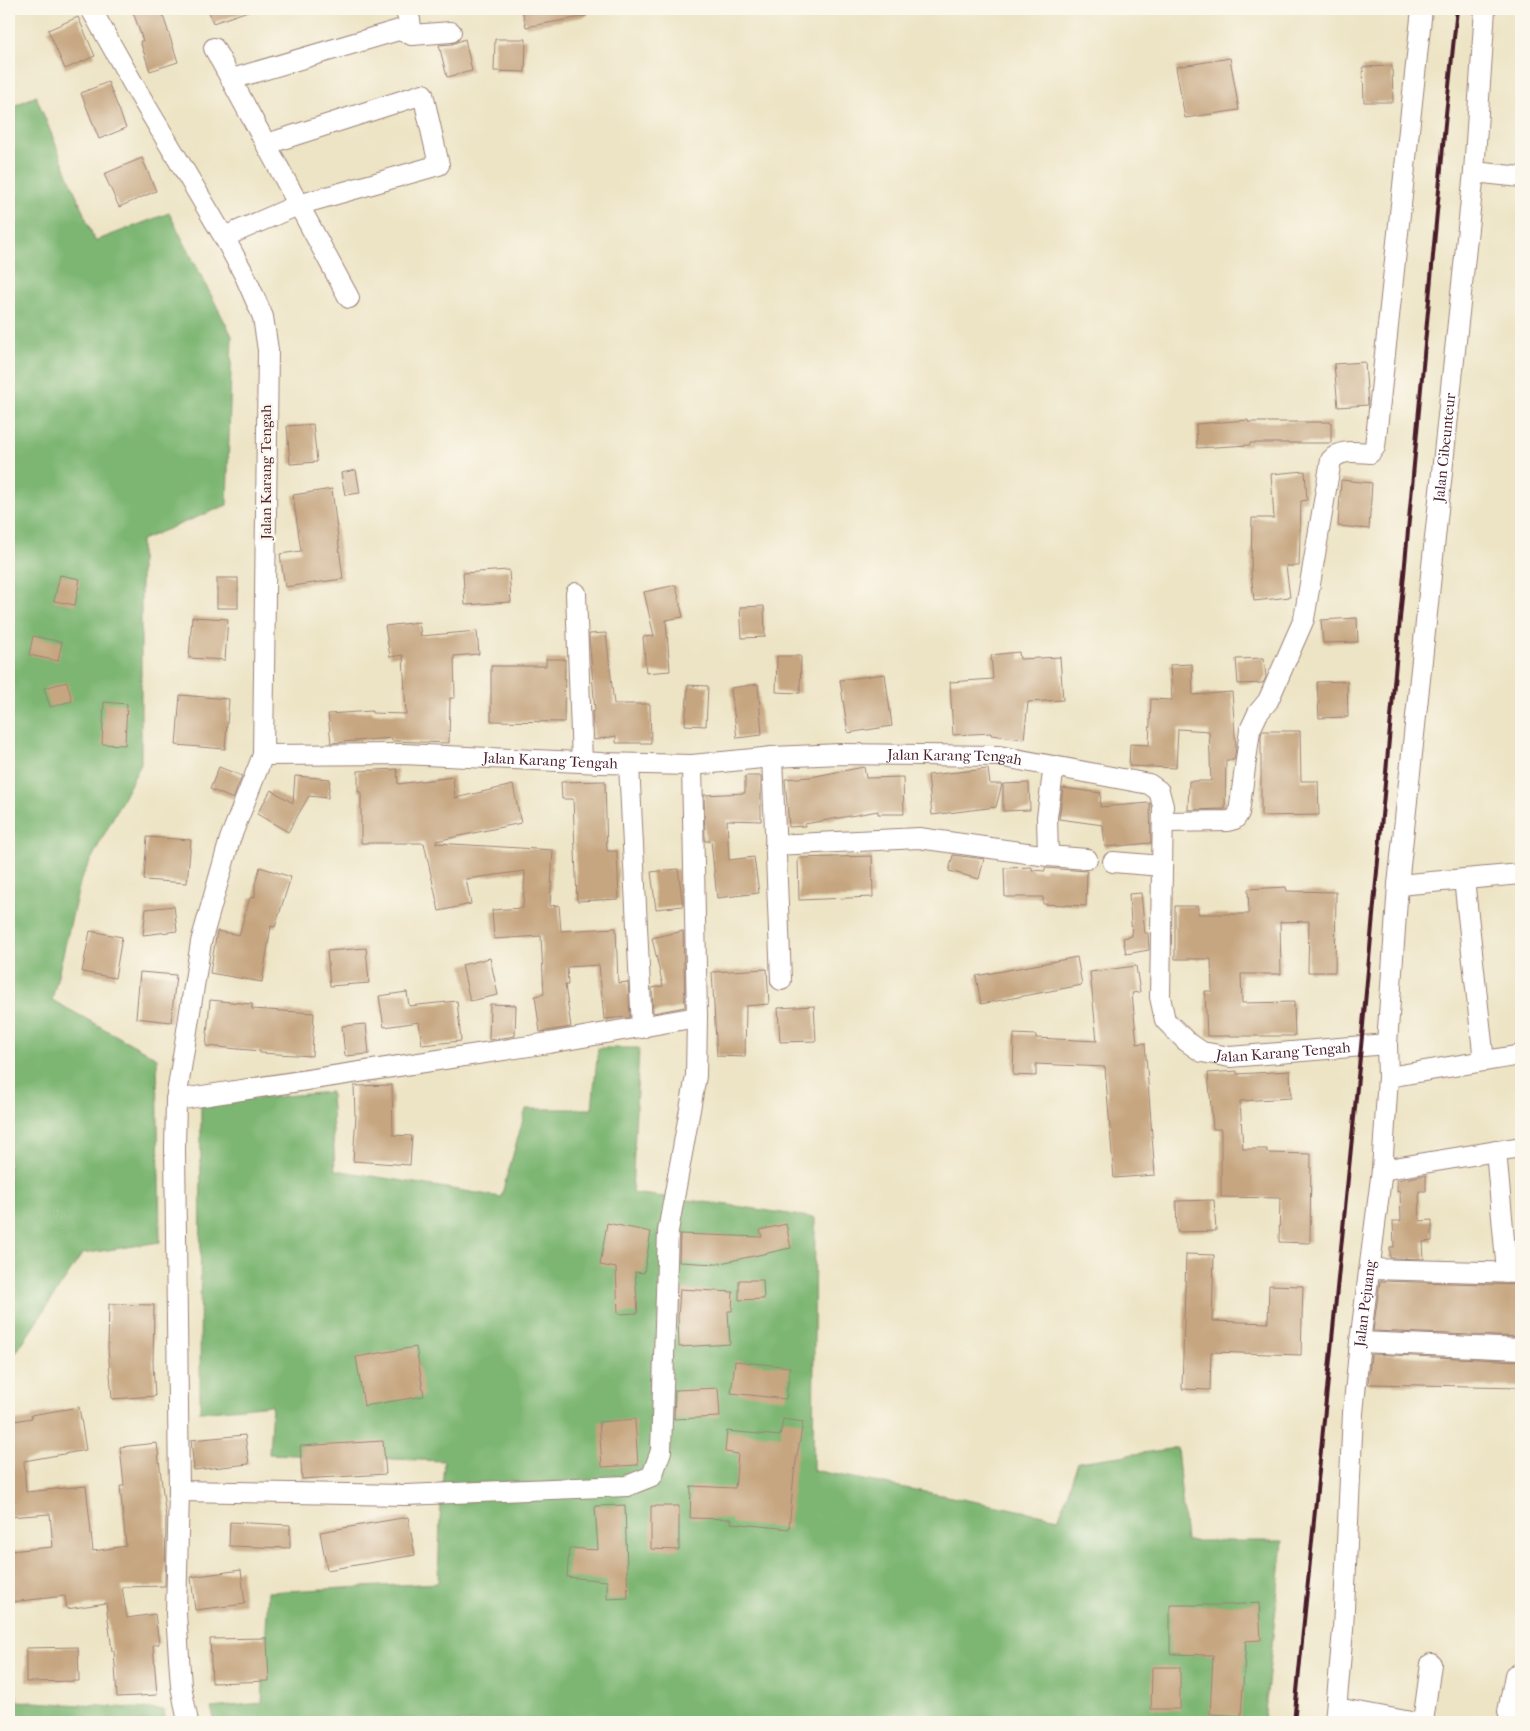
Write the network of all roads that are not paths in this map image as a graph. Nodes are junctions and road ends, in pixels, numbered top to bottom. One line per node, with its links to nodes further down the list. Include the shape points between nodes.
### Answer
1 (91, 9): 13 (street, Jalan Karang Tengah)
2 (404, 9): 6 (street)
3 (1422, 9): 22 (street, via 1375,447 1370,453 1342,452 1331,460 1304,619 1268,701 1250,730 1239,813 1228,821)
4 (1485, 9): 10 (street, Jalan Cibeunteur)
5 (450, 32): 6 (street)
6 (412, 35): 8 (street, via 400,30)
7 (214, 48): 8 (street)
8 (232, 79): 9 (street)
9 (267, 144): 12 (street); 12 (street, via 423,94 439,165)
10 (1474, 172): 11 (street); 30 (street, Jalan Cibeunteur)
11 (1521, 178)
12 (298, 205): 13 (street); 14 (street)
13 (224, 237): 16 (street, Jalan Karang Tengah, via 263,317 268,350)
14 (349, 298)
15 (576, 593): 18 (street)
16 (263, 755): 18 (street, Jalan Karang Tengah, via 403,754); 38 (street, via 230,839 201,942)
17 (772, 757): 20 (street, Jalan Karang Tengah); 21 (street, Jalan Karang Tengah, via 841,754 999,756); 23 (street)
18 (582, 762): 19 (street, Jalan Karang Tengah)
19 (629, 764): 20 (street, Jalan Karang Tengah); 33 (street)
20 (692, 765): 32 (street)
21 (1054, 766): 22 (street, Jalan Karang Tengah, via 1149,784 1159,791); 24 (street, via 1048,817)
22 (1164, 822): 27 (street, Jalan Karang Tengah)
23 (775, 845): 24 (street, via 919,838); 31 (street)
24 (1048, 856): 25 (street)
25 (1087, 859)
26 (1113, 862): 27 (street)
27 (1162, 866): 34 (street, Jalan Karang Tengah, via 1160,997 1165,1020 1186,1041 1202,1052 1230,1057)
28 (1521, 874): 29 (street)
29 (1464, 880): 30 (street); 36 (street)
30 (1398, 886): 34 (street, Jalan Pejuang)
31 (781, 980)
32 (697, 1017): 33 (street); 46 (street, via 696,1076 668,1232 661,1451 652,1476 627,1486 405,1496)
33 (642, 1028): 38 (street)
34 (1387, 1044): 37 (street, Jalan Pejuang)
35 (1521, 1055): 36 (street)
36 (1484, 1061): 37 (street)
37 (1388, 1077): 41 (street, Jalan Pejuang)
38 (176, 1100): 46 (street)
39 (1521, 1147): 40 (street)
40 (1496, 1151): 41 (street); 43 (street)
41 (1382, 1170): 42 (street, Jalan Pejuang)
42 (1371, 1269): 43 (street); 44 (street, Jalan Pejuang)
43 (1514, 1272)
44 (1360, 1342): 45 (street); 49 (street, Jalan Pejuang)
45 (1521, 1349)
46 (179, 1490): 51 (street, via 176,1614 181,1686)
47 (1432, 1664): 53 (street)
48 (1515, 1675): 50 (street)
49 (1336, 1715): 52 (street)
50 (1512, 1716)
51 (188, 1722)
52 (1411, 1722)
53 (1423, 1722)

